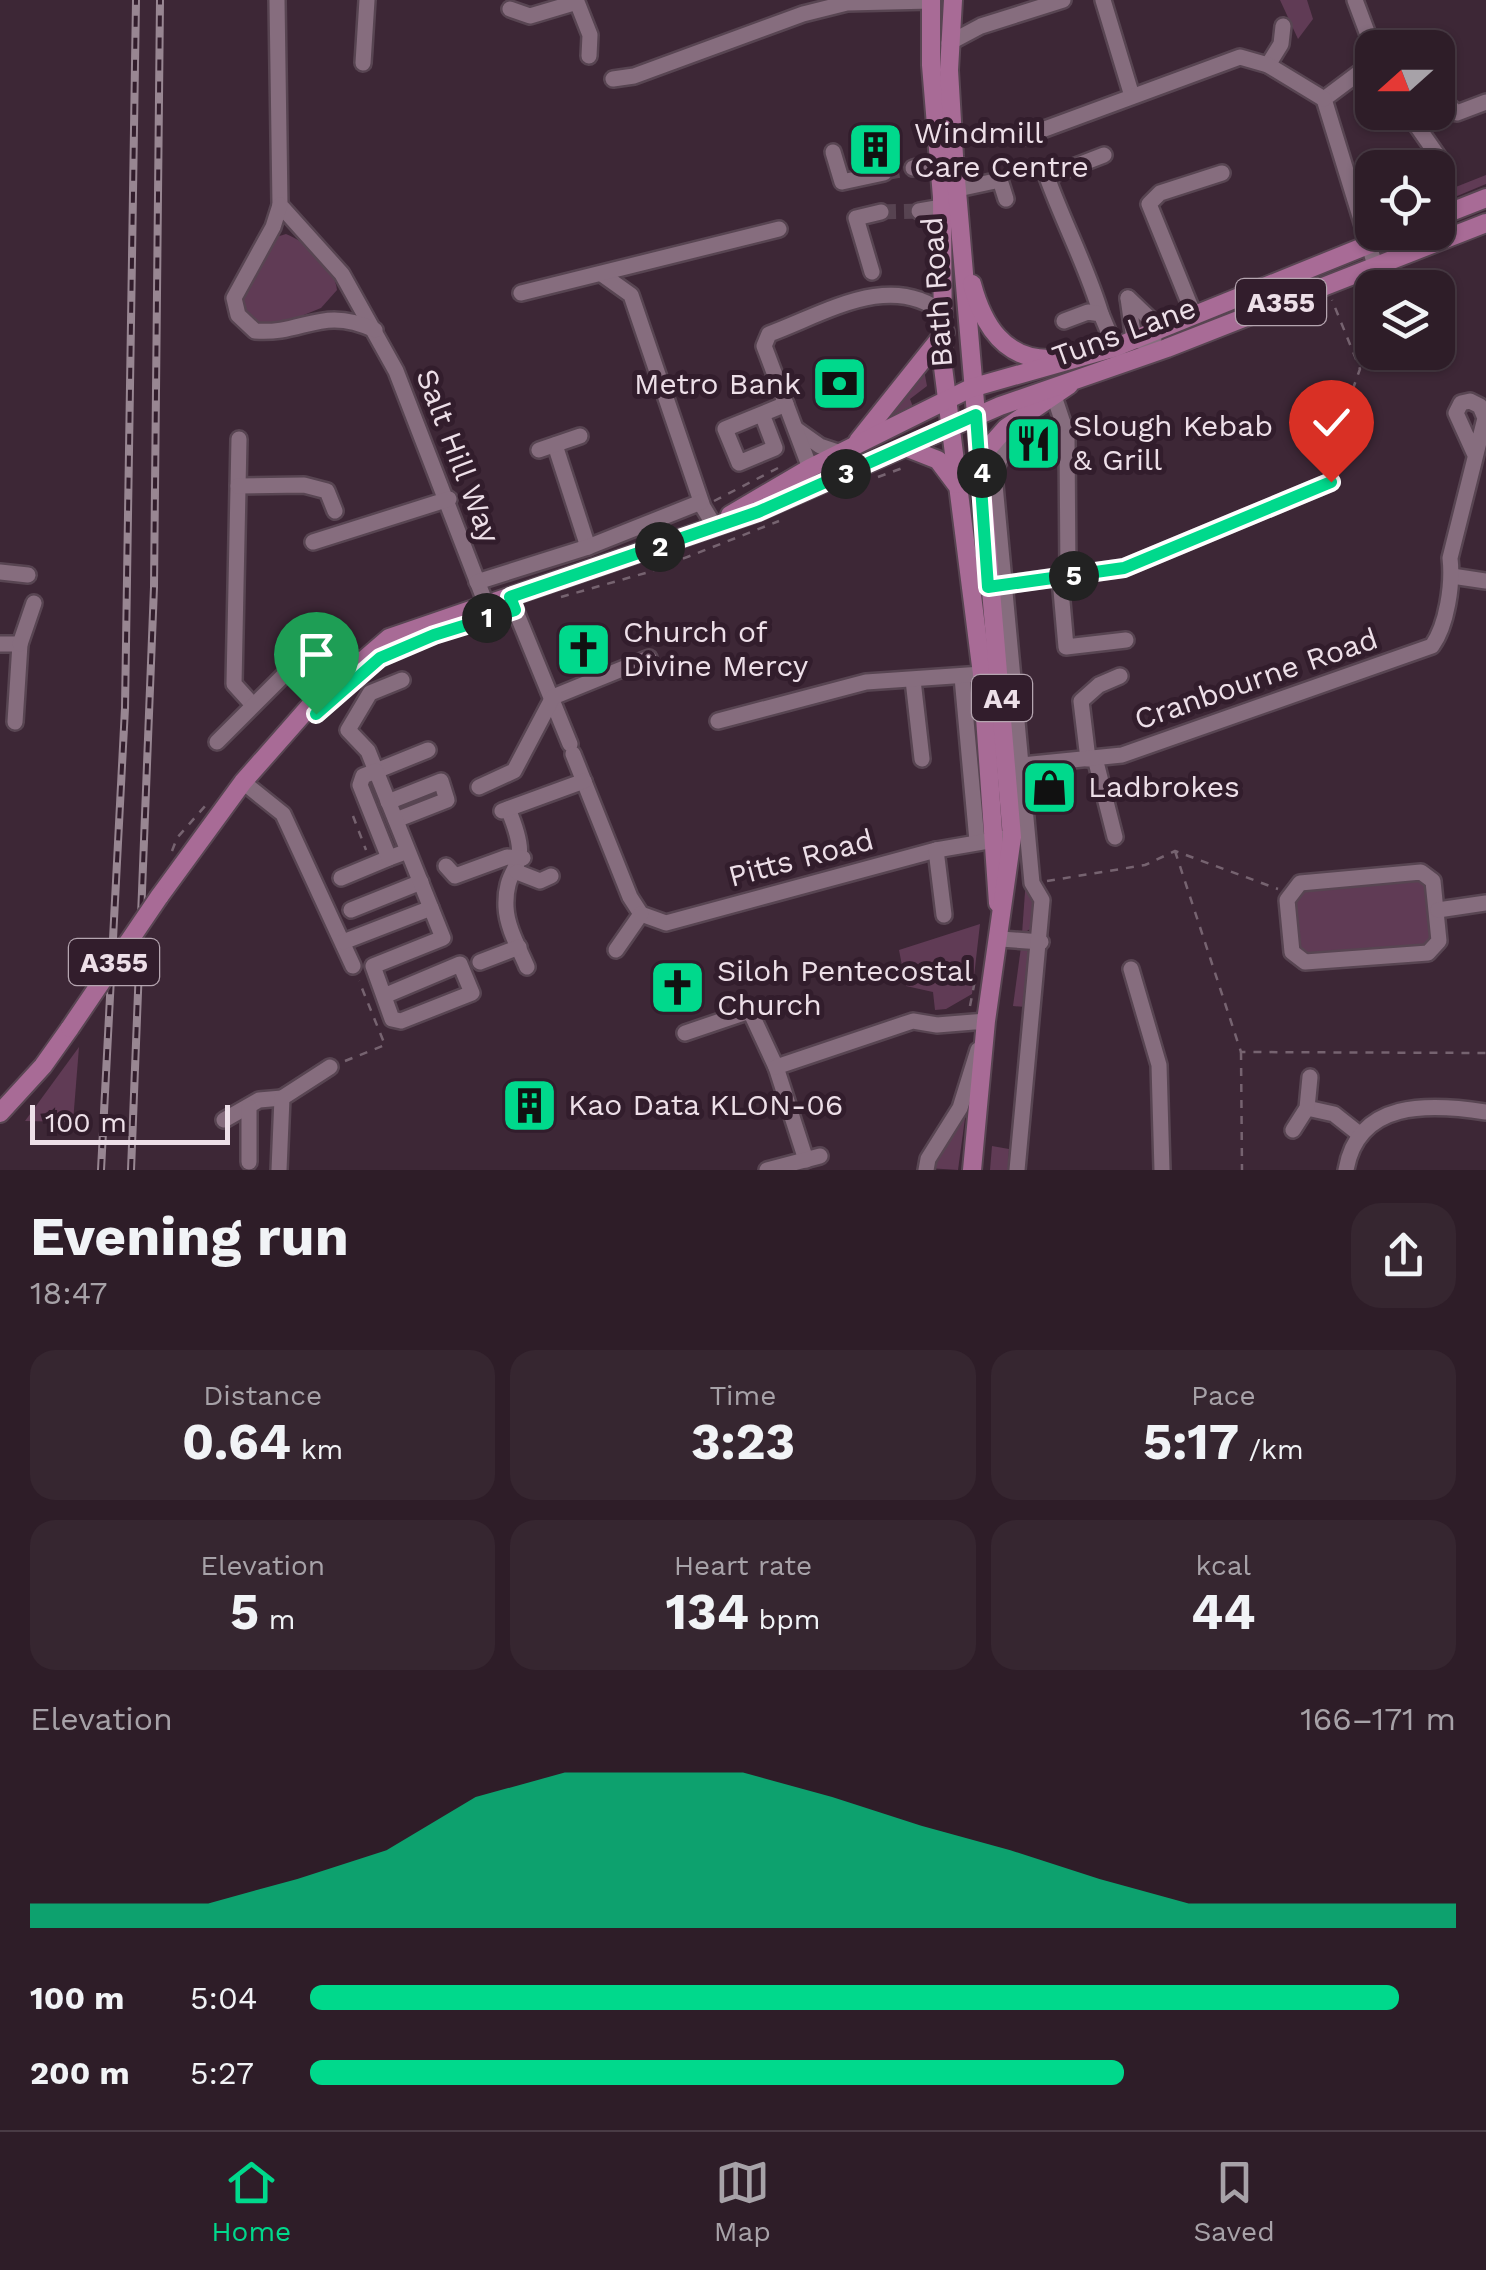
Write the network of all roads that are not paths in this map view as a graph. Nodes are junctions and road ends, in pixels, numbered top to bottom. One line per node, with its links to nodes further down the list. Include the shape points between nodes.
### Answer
1 (277, 0): 36 (street)
2 (367, 0): 15 (street)
3 (931, 0): 18 (street, via 847,3 803,14); 22 (main road, Bath Road / A4, via 930,65)
4 (1064, 0): 10 (street)
5 (1103, 0): 19 (street)
6 (1355, 0): 12 (street)
7 (578, 1): 9 (street, via 530,16); 14 (street, via 590,35)
8 (953, 5): 10 (street); 13 (main road, Bath Road / A4)
9 (510, 9)
10 (980, 26): 13 (street)
11 (1284, 26): 16 (street)
12 (1366, 30)
13 (949, 42): 22 (main road, Bath Road / A4)
14 (589, 56)
15 (363, 63)
16 (1268, 65): 19 (street, via 1240,57); 20 (street)
17 (1355, 76): 20 (street)
18 (612, 80)
19 (1132, 96): 24 (street)
20 (1324, 99): 31 (street)
21 (1486, 102): 23 (street)
22 (944, 109): 27 (main road, Bath Road / A4)
23 (1455, 111)
24 (1023, 137)
25 (832, 152): 29 (street, via 842,182)
26 (1104, 155): 52 (street, via 1047,177)
27 (947, 158): 28 (street); 32 (main road, Bath Road / A4); 37 (main road, Bath Road / A4)
28 (913, 168)
29 (884, 173)
30 (1222, 173): 53 (street, via 1160,193 1149,204)
31 (1354, 186): 33 (street)
32 (958, 189): 35 (street, via 1000,180); 45 (main road, Bath Road / A4)
33 (1355, 190)
34 (1486, 198): 39 (main road)
35 (1006, 200)
36 (280, 205): 56 (street, Salt Hill Way, via 342,274); 56 (street, via 234,298 238,315 255,331 321,318 353,320)
37 (942, 207): 38 (street); 55 (main road, Bath Road / A4)
38 (919, 211)
39 (1455, 211)
40 (882, 212): 48 (street, via 856,218)
41 (1486, 222): 47 (main road, Tuns Lane / A355)
42 (779, 229): 46 (street)
43 (1356, 250): 53 (main road, Tuns Lane / A355)
44 (1370, 250): 47 (street)
45 (964, 258): 59 (main road, via 985,322 999,341 1031,359); 61 (main road, Bath Road / A4)
46 (642, 264): 49 (street); 51 (street)
47 (1376, 265): 57 (main road, Tuns Lane / A355)
48 (872, 272)
49 (603, 275): 50 (street); 51 (street)
50 (522, 294)
51 (631, 294): 80 (street)
52 (1102, 314): 54 (street); 58 (street)
53 (1194, 316): 57 (main road, Tuns Lane / A355)
54 (1064, 321)
55 (944, 323): 63 (main road, Bath Road / A4); 64 (street, via 929,302 903,293 874,295 769,334 764,346); 72 (main road)
56 (374, 330): 79 (street, Salt Hill Way)
57 (1152, 344): 58 (main road, Tuns Lane / A355)
58 (1118, 355): 59 (main road, Tuns Lane / A355); 60 (main road, Tuns Lane / A355)
59 (1080, 360): 61 (main road, Tuns Lane / A355)
60 (1075, 379): 62 (main road); 66 (main road, Tuns Lane / A355)
61 (971, 388): 63 (main road, Tuns Lane / A355); 66 (main road, Bath Road / A4)
62 (1056, 398): 67 (street); 75 (main road, via 1006,428)
63 (947, 401): 69 (main road, Bath Road / A4); 72 (main road, A355)
64 (786, 404): 65 (street); 68 (street)
65 (762, 414)
66 (976, 415): 69 (main road, Tuns Lane / A355); 75 (main road, Bath Road / A4)
67 (1062, 423): 89 (street); 92 (street, Bath Road, via 1000,451 994,474)
68 (793, 426): 72 (street, via 820,446); 76 (street)
69 (950, 429): 73 (main road, A355); 81 (main road, Bath Road / A4)
70 (580, 436): 85 (street, via 547,448)
71 (239, 439): 78 (street)
72 (848, 449): 76 (main road, A355)
73 (910, 455): 81 (main road, via 946,466); 83 (main road, A355)
74 (1474, 455): 88 (street, Cranbourne Road, via 1450,558)
75 (981, 456): 92 (main road, Bath Road / A4)
76 (810, 468): 83 (main road, A355)
77 (1331, 482): 89 (street, via 1124,568)
78 (238, 486): 82 (street, via 314,486 328,491); 107 (street, via 234,684)
79 (449, 499): 84 (street); 91 (street, Salt Hill Way)
80 (701, 502): 83 (street); 85 (street)
81 (961, 504): 101 (main road, Bath Road / A4)
82 (335, 511)
83 (714, 525): 93 (main road, A355)
84 (313, 542)
85 (588, 546): 91 (street)
86 (0, 572): 87 (street)
87 (28, 575)
88 (1452, 576): 90 (street); 113 (street, Cranbourne Road, via 1442,632 1432,646 1122,755)
89 (1064, 578): 92 (street); 96 (street, via 1066,647)
90 (1486, 581)
91 (478, 582): 95 (street, Salt Hill Way)
92 (996, 585): 114 (street, Bath Road); 122 (main road, Bath Road / A4)
93 (510, 597): 95 (main road, A355); 106 (street)
94 (34, 603): 98 (street)
95 (486, 604): 100 (main road, A355, via 388,638)
96 (1126, 640)
97 (0, 644): 98 (street)
98 (20, 644): 109 (street)
99 (649, 658): 106 (street)
100 (358, 662): 107 (street, via 336,641 321,642); 117 (main road, A355)
101 (982, 674): 102 (street); 122 (main road, Bath Road / A4)
102 (962, 676): 105 (street); 122 (street)
103 (1120, 676): 113 (street, via 1098,684 1081,701)
104 (402, 680): 115 (street, via 370,693 348,730)
105 (913, 680): 108 (street, via 866,682); 112 (street)
106 (552, 697): 116 (street); 118 (street, via 514,772)
107 (253, 704): 110 (street)
108 (718, 721)
109 (15, 722)
110 (217, 742)
111 (428, 750): 115 (street)
112 (922, 759)
113 (1091, 759): 114 (street, Cranbourne Road); 121 (street)
114 (1022, 765): 139 (street, Bath Road, via 1032,883 1042,900)
115 (376, 771): 119 (street); 125 (street, via 360,785)
116 (584, 781): 126 (street, via 503,810 522,841); 135 (street)
117 (243, 782): 138 (street, via 284,814); 155 (main road, A355, bridge, via 43,1066)
118 (479, 787)
119 (388, 802): 120 (street); 120 (street, via 441,781 447,800)
120 (396, 820): 124 (street)
121 (1115, 837)
122 (995, 839): 123 (street, Pitts Road); 137 (main road, Bath Road / A4)
123 (936, 850): 135 (street, Pitts Road, via 666,922); 136 (street)
124 (408, 851): 125 (street); 130 (street)
125 (389, 858): 129 (street)
126 (520, 865): 127 (street, via 507,857 455,876); 128 (street, via 540,881); 140 (street, via 506,906)
127 (446, 866)
128 (551, 876)
129 (341, 878)
130 (421, 882): 132 (street); 133 (street)
131 (1486, 903): 134 (street)
132 (431, 908): 138 (street); 146 (street, via 443,938 372,966)
133 (352, 910)
134 (1438, 910): 134 (street, via 1439,941 1428,952 1305,962 1292,952 1288,893 1300,883 1421,872 1433,881)
135 (642, 914): 141 (street)
136 (944, 915)
137 (1001, 938): 139 (street); 147 (main road, Bath Road / A4)
138 (348, 940): 143 (street)
139 (1041, 942): 165 (street, Bath Road)
140 (519, 947): 142 (street); 144 (street)
141 (616, 950)
142 (480, 962)
143 (353, 966)
144 (527, 967)
145 (1131, 969): 166 (street, via 1158,1065)
146 (384, 996): 146 (street, via 460,964 472,994 401,1022 392,1019)
147 (986, 1021): 150 (street, via 914,1021); 163 (street, via 960,1108); 164 (main road, Bath Road / A4)
148 (685, 1033): 150 (street, via 750,1011)
149 (330, 1067): 152 (street)
150 (776, 1067): 162 (street, via 813,1158)
151 (1310, 1077): 154 (street)
152 (282, 1098): 153 (street); 161 (street)
153 (249, 1107): 157 (street); 160 (street)
154 (1307, 1108): 158 (street); 159 (street, via 1334,1114)
155 (0, 1112)
156 (1486, 1112): 159 (street, via 1439,1104 1385,1116)
157 (224, 1120)
158 (1293, 1130)
159 (1358, 1133): 167 (street)
160 (249, 1162)
161 (279, 1170)
162 (766, 1170)
163 (926, 1170)
164 (972, 1170)
165 (1017, 1170)
166 (1162, 1170)
167 (1346, 1170)

